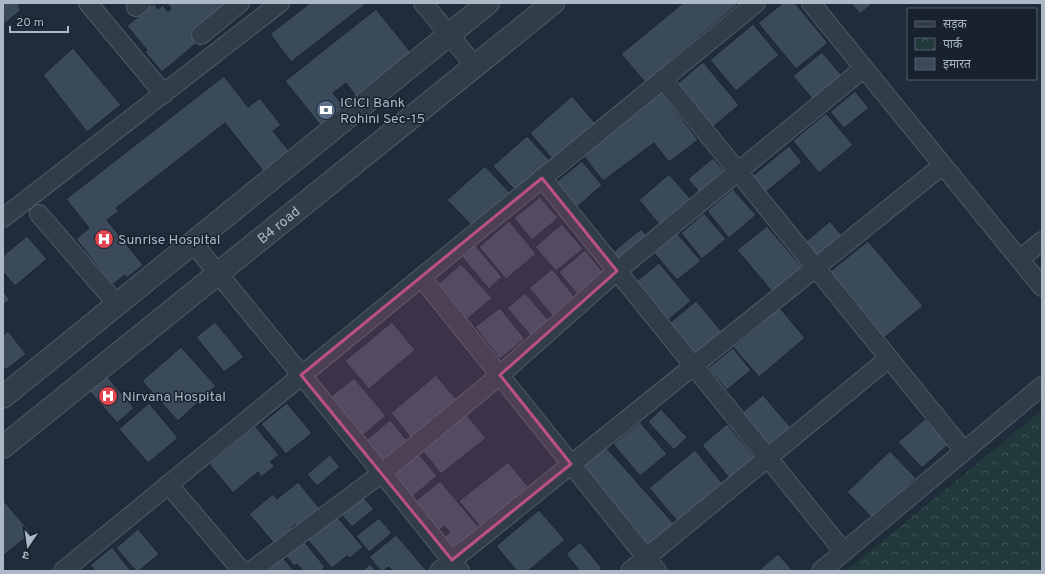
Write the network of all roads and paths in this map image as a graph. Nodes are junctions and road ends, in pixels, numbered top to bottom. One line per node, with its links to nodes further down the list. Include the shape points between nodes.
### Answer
1 (88, 3): 14 (street)
2 (240, 3): 9 (street)
3 (280, 3): 14 (street)
4 (422, 3): 10 (street)
5 (488, 3): 10 (street)
6 (553, 3): 11 (street, B4 road)
7 (756, 3): 13 (street)
8 (811, 3): 12 (street)
9 (201, 35)
10 (449, 35): 11 (street); 21 (street)
11 (475, 66): 25 (street, B4 road)
12 (864, 68): 15 (street); 16 (street)
13 (663, 79): 16 (street); 17 (street)
14 (164, 94): 19 (street)
15 (943, 165): 22 (street); 23 (street)
16 (738, 172): 23 (street); 24 (street)
17 (542, 178): 24 (street); 26 (street)
18 (39, 214): 28 (street)
19 (3, 218)
20 (1042, 241): 22 (street)
21 (193, 243): 25 (street); 28 (street)
22 (1020, 259): 27 (street)
23 (815, 268): 29 (street); 30 (street)
24 (618, 271): 30 (street); 32 (street)
25 (218, 273): 31 (street); 35 (street, B4 road)
26 (421, 277): 31 (street); 32 (street)
27 (1042, 287)
28 (117, 304): 34 (street)
29 (889, 358): 36 (street); 37 (street)
30 (694, 366): 37 (street); 38 (street)
31 (301, 375): 39 (street); 40 (street)
32 (500, 375): 38 (street); 39 (street)
33 (1042, 386): 36 (street)
34 (3, 397)
35 (3, 447)
36 (964, 451): 41 (street)
37 (768, 458): 41 (street); 42 (street)
38 (572, 464): 42 (street); 43 (street)
39 (382, 473): 43 (street); 46 (street)
40 (168, 484): 44 (street); 45 (street)
41 (844, 552): 48 (street)
42 (652, 564): 47 (street)
43 (450, 567)
44 (63, 571)
45 (242, 571)
46 (250, 571)
47 (630, 571)
48 (821, 571)

